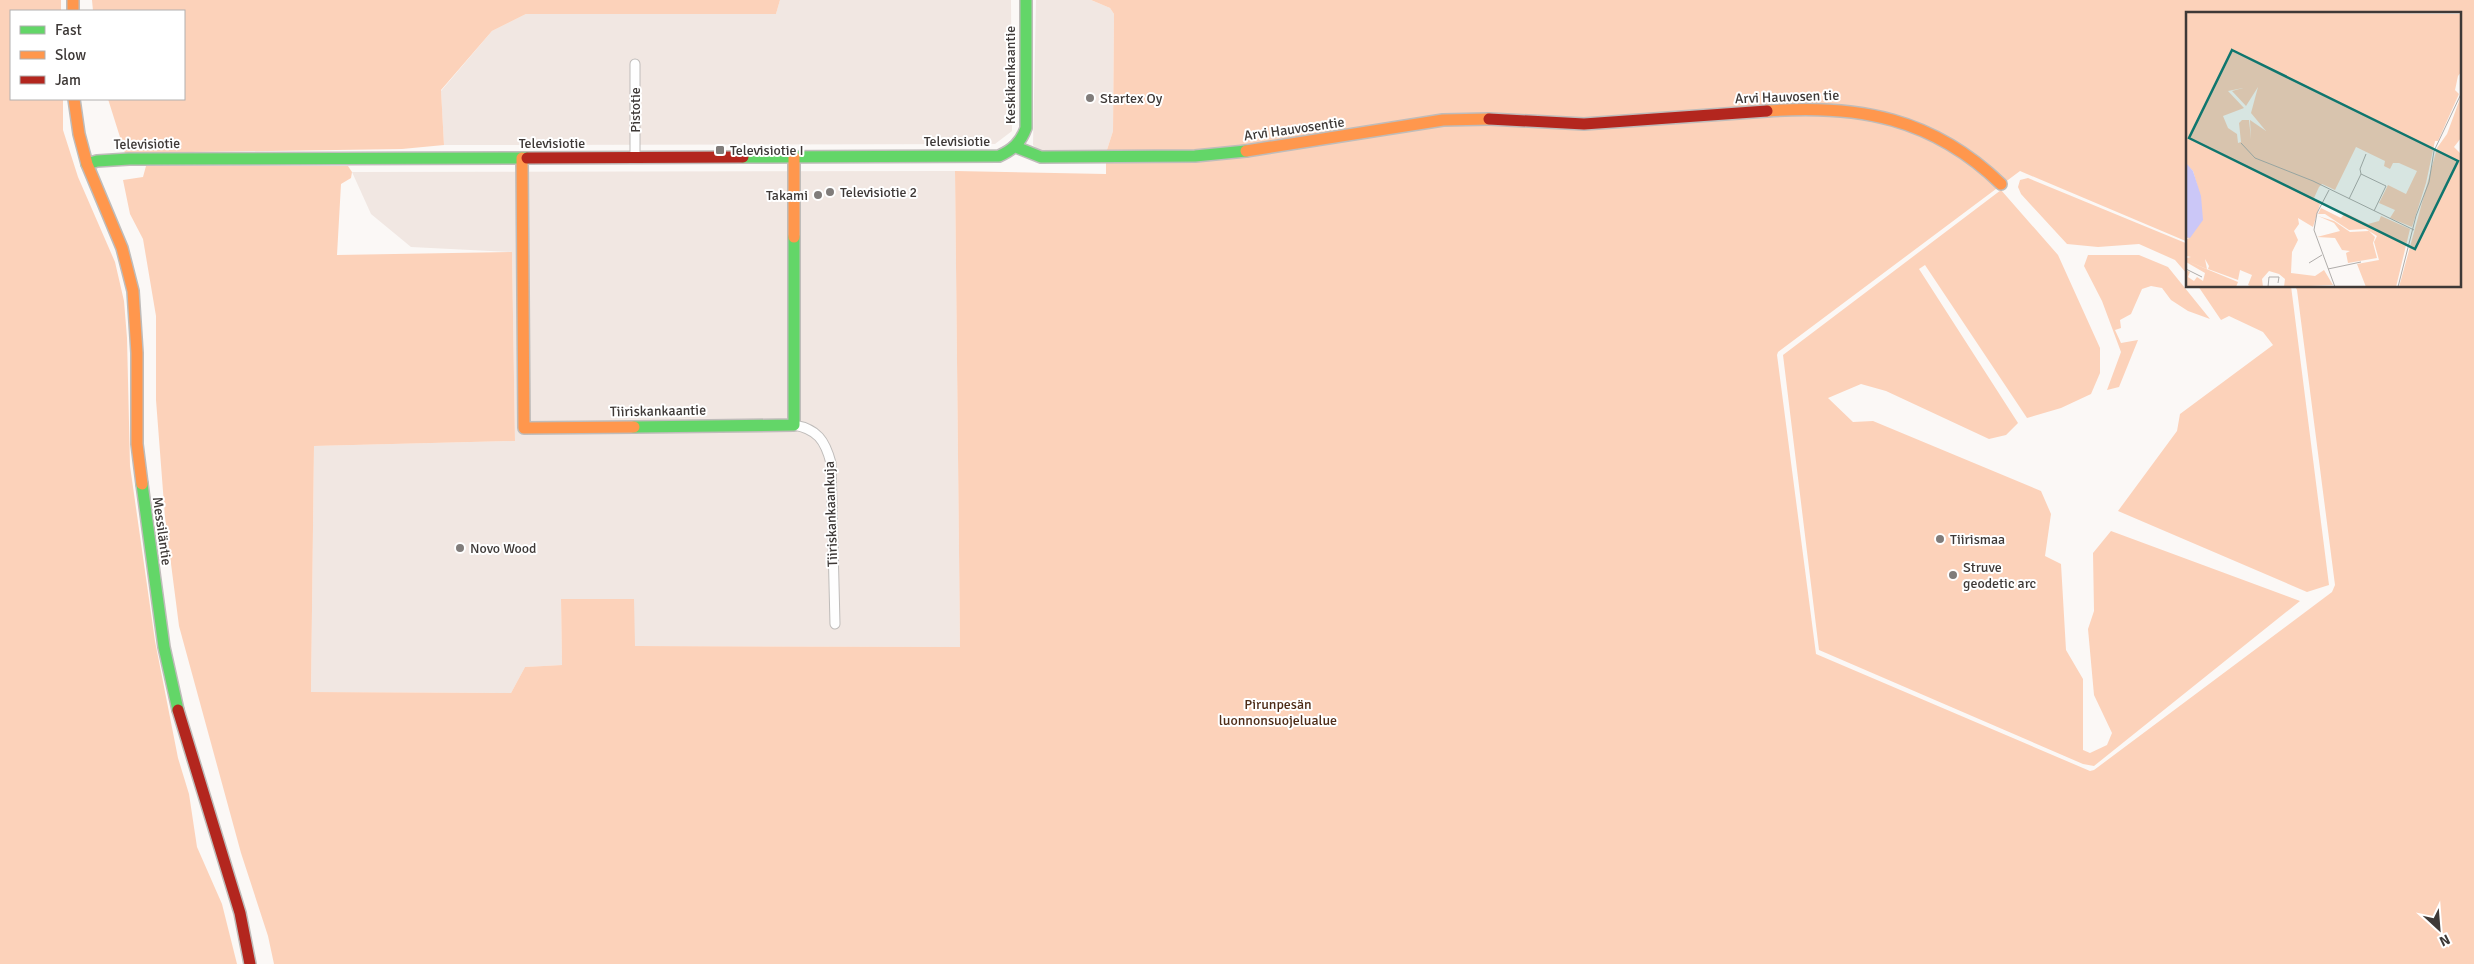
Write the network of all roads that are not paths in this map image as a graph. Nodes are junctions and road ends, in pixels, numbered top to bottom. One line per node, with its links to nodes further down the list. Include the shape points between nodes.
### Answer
1 (1026, 0): 5 (street, Keskikankaantie, via 1026,128)
2 (635, 64): 6 (street, Pistotie)
3 (74, 100): 9 (street, Messiläntie)
4 (1576, 124): 5 (street, Arvi Hauvosentie, via 1443,120 1262,150 1195,156 1041,157); 10 (street, Arvi Hauvosen tie, via 1808,108 1841,109 1880,115 1926,133 1958,150)
5 (1016, 147): 7 (street, Televisiotie, via 999,156)
6 (635, 157): 7 (street, Televisiotie); 8 (street, Televisiotie)
7 (794, 157): 11 (street)
8 (522, 158): 9 (street, Televisiotie, via 130,159); 11 (street, Tiiriskankaantie, via 524,428)
9 (87, 164): 13 (street, Messiläntie, via 122,248 133,291 138,452 157,607 171,681 182,728 240,913)
10 (2001, 184)
11 (794, 425): 12 (street, Tiiriskankaankuja, via 809,428 819,438 831,463)
12 (835, 624)
13 (250, 964)

